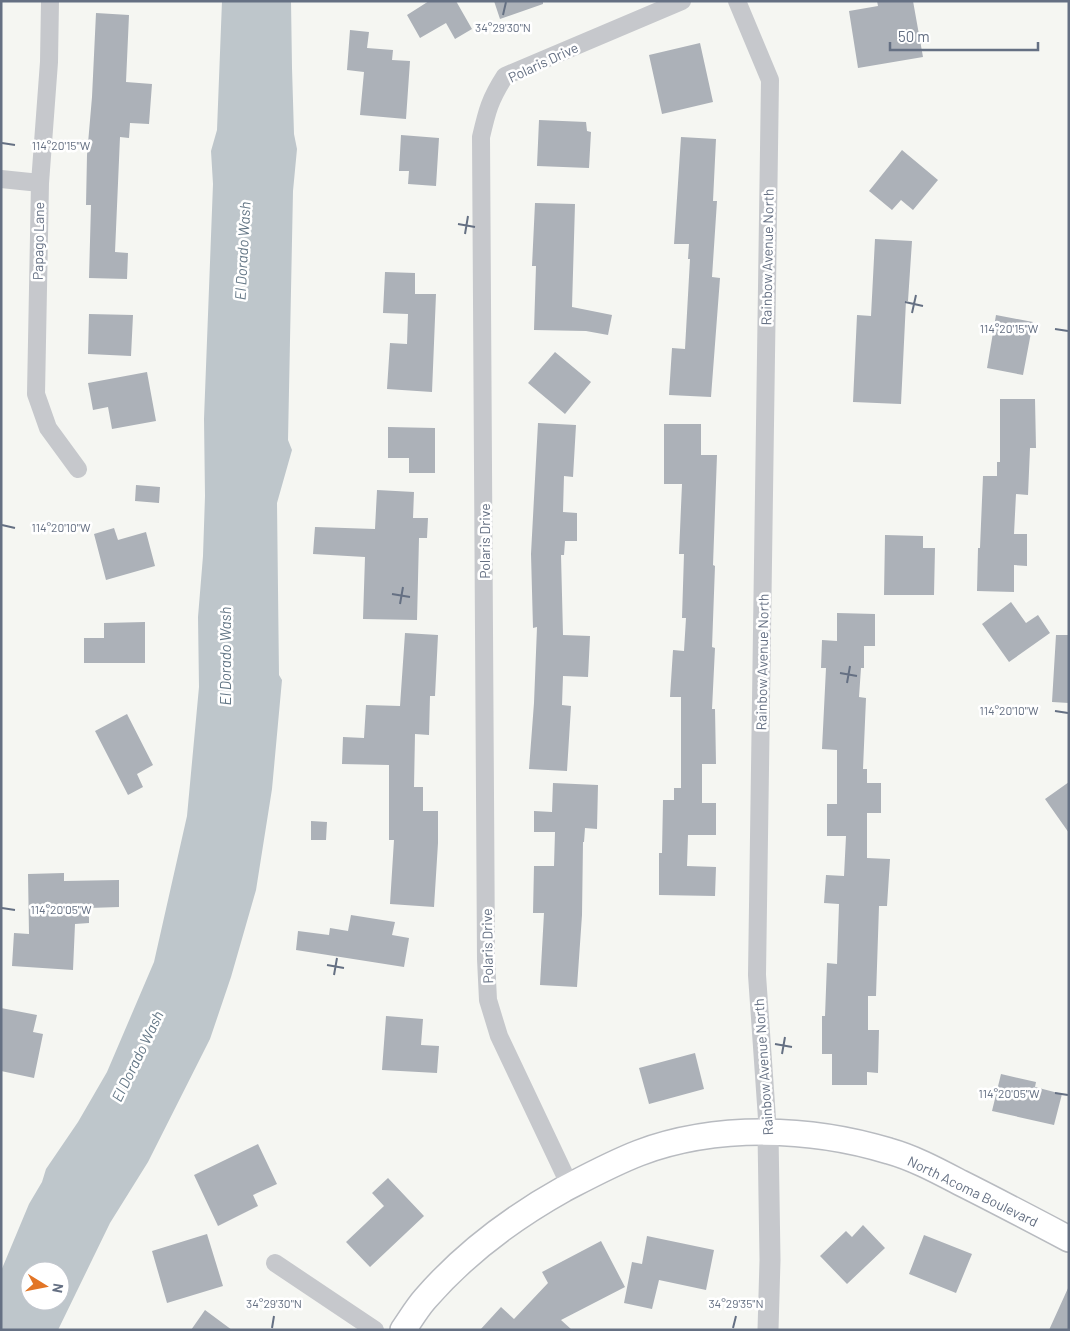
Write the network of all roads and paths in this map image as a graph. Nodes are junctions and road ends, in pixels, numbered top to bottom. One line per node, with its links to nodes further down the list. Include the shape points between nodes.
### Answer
1 (50, 1): 5 (street, Papago Lane)
2 (682, 1): 8 (street, Polaris Drive, via 505,76 488,107 481,137 488,1000 499,1036)
3 (737, 1): 7 (street, Rainbow Avenue North, via 770,80 757,976)
4 (1, 180): 5 (street)
5 (40, 183): 6 (street, Papago Lane, via 36,394 48,428)
6 (78, 469)
7 (768, 1133): 8 (main road, North Acoma Boulevard, via 728,1134 682,1141 641,1152); 9 (main road, North Acoma Boulevard, via 805,1133 890,1151 932,1168); 13 (street, Rainbow Avenue North)
8 (570, 1186): 12 (main road, North Acoma Boulevard, via 532,1207 460,1264 424,1300)
9 (1069, 1239)
10 (275, 1263): 11 (street)
11 (375, 1330)
12 (403, 1330)
13 (768, 1330)

